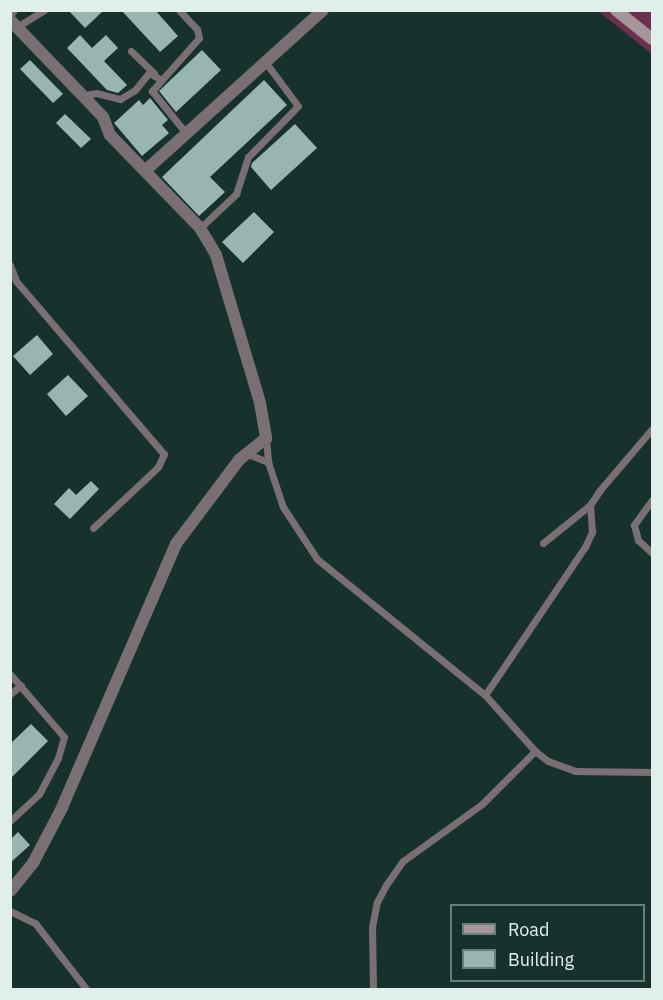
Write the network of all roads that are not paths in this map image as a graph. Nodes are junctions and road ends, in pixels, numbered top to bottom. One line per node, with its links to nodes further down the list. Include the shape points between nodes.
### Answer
1 (44, 10): 5 (lane)
2 (179, 10): 10 (lane, via 197,29 199,38)
3 (322, 10): 8 (street)
4 (616, 10): 6 (street)
5 (13, 16): 11 (street)
6 (652, 39)
7 (131, 51): 9 (lane)
8 (266, 63): 12 (street); 14 (lane, via 298,106 248,157 236,194)
9 (154, 73): 10 (lane); 11 (lane, via 144,75 135,90 120,99 96,93)
10 (160, 79): 12 (lane, via 153,96)
11 (85, 95): 13 (street, via 104,117 110,135)
12 (186, 133): 13 (street)
13 (146, 170): 14 (street)
14 (200, 228): 17 (street, via 216,255 260,403)
15 (10, 265): 22 (lane, via 16,281 164,454 158,467)
16 (652, 429): 21 (lane)
17 (266, 438): 18 (street); 19 (lane)
18 (248, 454): 19 (lane); 32 (street, via 238,460 176,544 62,808 33,863)
19 (268, 462): 28 (lane, via 283,507 318,559)
20 (652, 500): 24 (lane, via 634,530 638,540)
21 (590, 505): 23 (lane); 28 (lane, via 592,532 585,547)
22 (93, 528)
23 (543, 543)
24 (652, 553)
25 (10, 674): 26 (lane)
26 (21, 685): 27 (lane); 31 (lane, via 60,728 63,746 39,794)
27 (10, 694)
28 (485, 695): 29 (lane)
29 (535, 751): 30 (lane, via 548,761 575,771); 36 (lane, via 482,804 403,861 386,885 377,902 372,927)
30 (652, 772)
31 (10, 821)
32 (10, 891)
33 (10, 902): 34 (lane)
34 (12, 911): 35 (lane, via 35,923)
35 (87, 990)
36 (374, 990)

